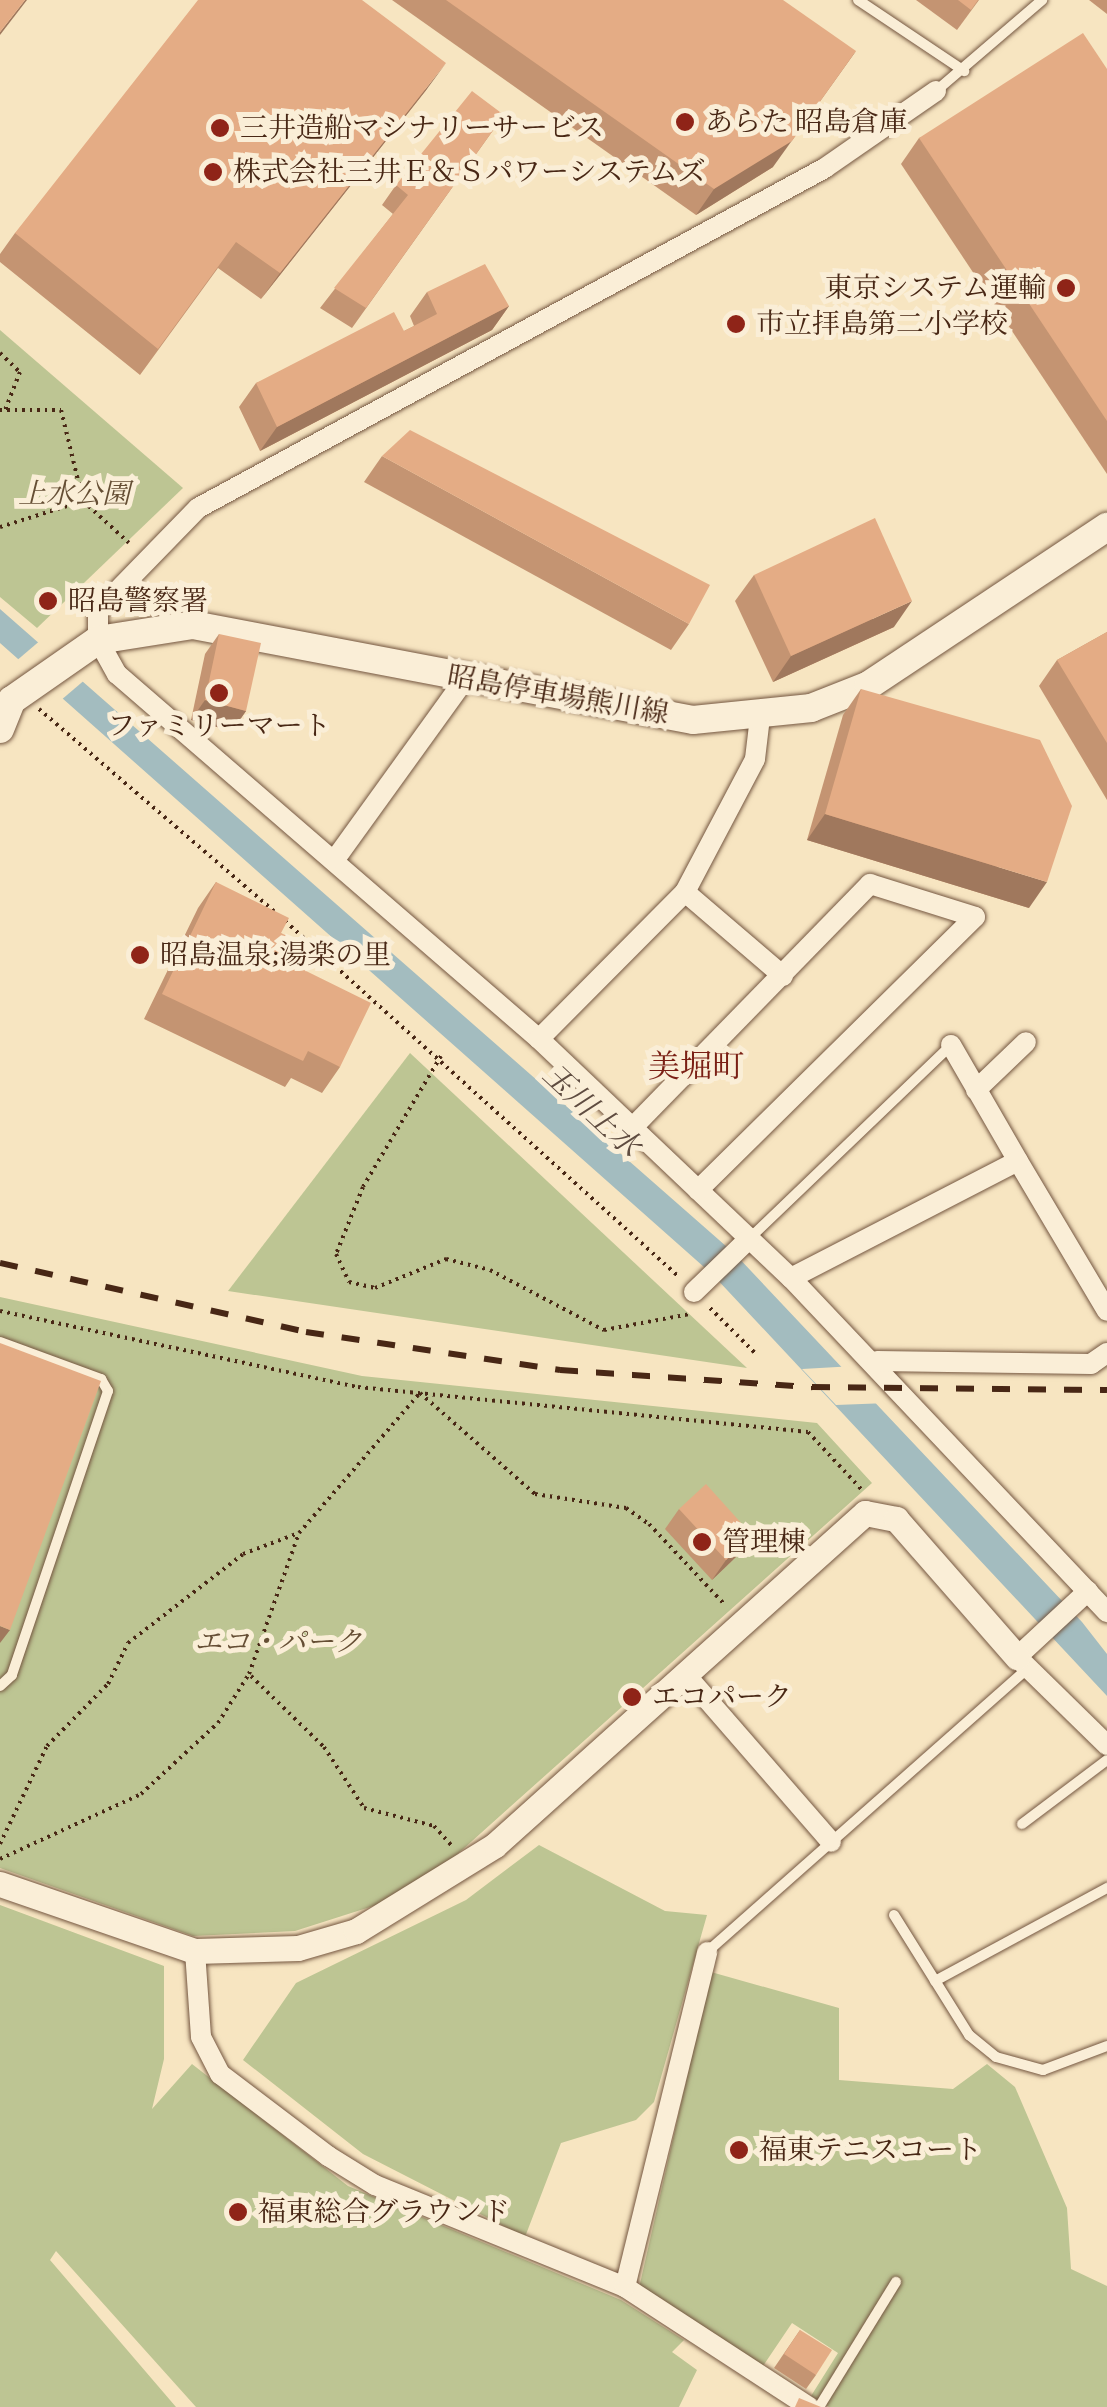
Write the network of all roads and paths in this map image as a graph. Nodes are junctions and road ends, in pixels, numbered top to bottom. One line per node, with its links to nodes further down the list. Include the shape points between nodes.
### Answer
1 (858, 0): 3 (lane)
2 (1042, 0): 3 (lane)
3 (964, 71): 4 (lane)
4 (936, 91): 11 (street, via 825,168 198,508 98,611)
5 (0, 353): 6 (path, via 20,372)
6 (3, 410): 7 (path, via 60,410)
7 (83, 501): 8 (path); 10 (path)
8 (0, 527)
9 (1107, 527): 14 (main road, 昭島停車場熊川線, via 869,685)
10 (129, 544)
11 (98, 640): 12 (main road, 昭島停車場熊川線, via 192,626); 13 (main road, 昭島停車場熊川線); 16 (street, via 117,674)
12 (465, 679): 14 (main road, 昭島停車場熊川線, via 693,720); 16 (street)
13 (22, 696): 15 (main road); 22 (path)
14 (760, 717): 17 (street, via 755,759)
15 (0, 729)
16 (336, 858): 19 (street)
17 (685, 892): 18 (street); 19 (street)
18 (783, 976): 24 (street); 26 (street, via 870,884 975,917)
19 (539, 1038): 24 (street)
20 (1026, 1042): 23 (street)
21 (950, 1046): 23 (street); 27 (lane)
22 (442, 1056): 29 (path); 34 (path, via 363,1187 336,1254 349,1282 375,1288 446,1259 490,1270 604,1330 644,1329 707,1305)
23 (976, 1090): 25 (street)
24 (632, 1128): 26 (street)
25 (1018, 1162): 28 (street); 31 (street)
26 (698, 1190): 27 (street)
27 (750, 1238): 28 (street); 29 (street)
28 (791, 1278): 35 (street)
29 (694, 1292)
30 (0, 1311): 36 (path)
31 (1107, 1311)
32 (0, 1342): 45 (lane, via 101,1378 108,1391 12,1676)
33 (1107, 1353): 35 (street, via 1091,1364)
34 (756, 1354)
35 (877, 1361): 39 (street)
36 (420, 1393): 37 (path, via 808,1432); 38 (path); 40 (path, via 535,1494 626,1508 649,1524)
37 (881, 1512): 42 (street); 44 (street, via 843,1529)
38 (300, 1533): 43 (path); 50 (path, via 243,1554 128,1643 108,1684 47,1746)
39 (1088, 1591): 41 (street); 42 (street)
40 (726, 1606)
41 (1107, 1612)
42 (1024, 1657): 46 (street); 49 (lane)
43 (249, 1674): 51 (path, via 324,1747 364,1808 434,1826); 52 (path, via 218,1723 141,1794)
44 (686, 1675): 49 (street); 56 (street, via 495,1845 398,1912 298,1948)
45 (0, 1686)
46 (1107, 1746)
47 (1107, 1760): 48 (lane)
48 (1022, 1824)
49 (831, 1842): 57 (lane)
50 (0, 1844)
51 (455, 1850)
52 (0, 1859)
53 (0, 1884): 56 (street)
54 (1107, 1888): 58 (lane)
55 (894, 1915): 58 (lane)
56 (194, 1951): 61 (street, via 200,2037 220,2074 375,2185)
57 (706, 1952): 61 (street)
58 (935, 1981): 59 (lane, via 970,2034 1026,2068)
59 (1107, 2046)
60 (896, 2282): 64 (lane)
61 (626, 2287): 62 (street)
62 (778, 2399): 63 (street)
63 (810, 2407)
64 (819, 2407)

